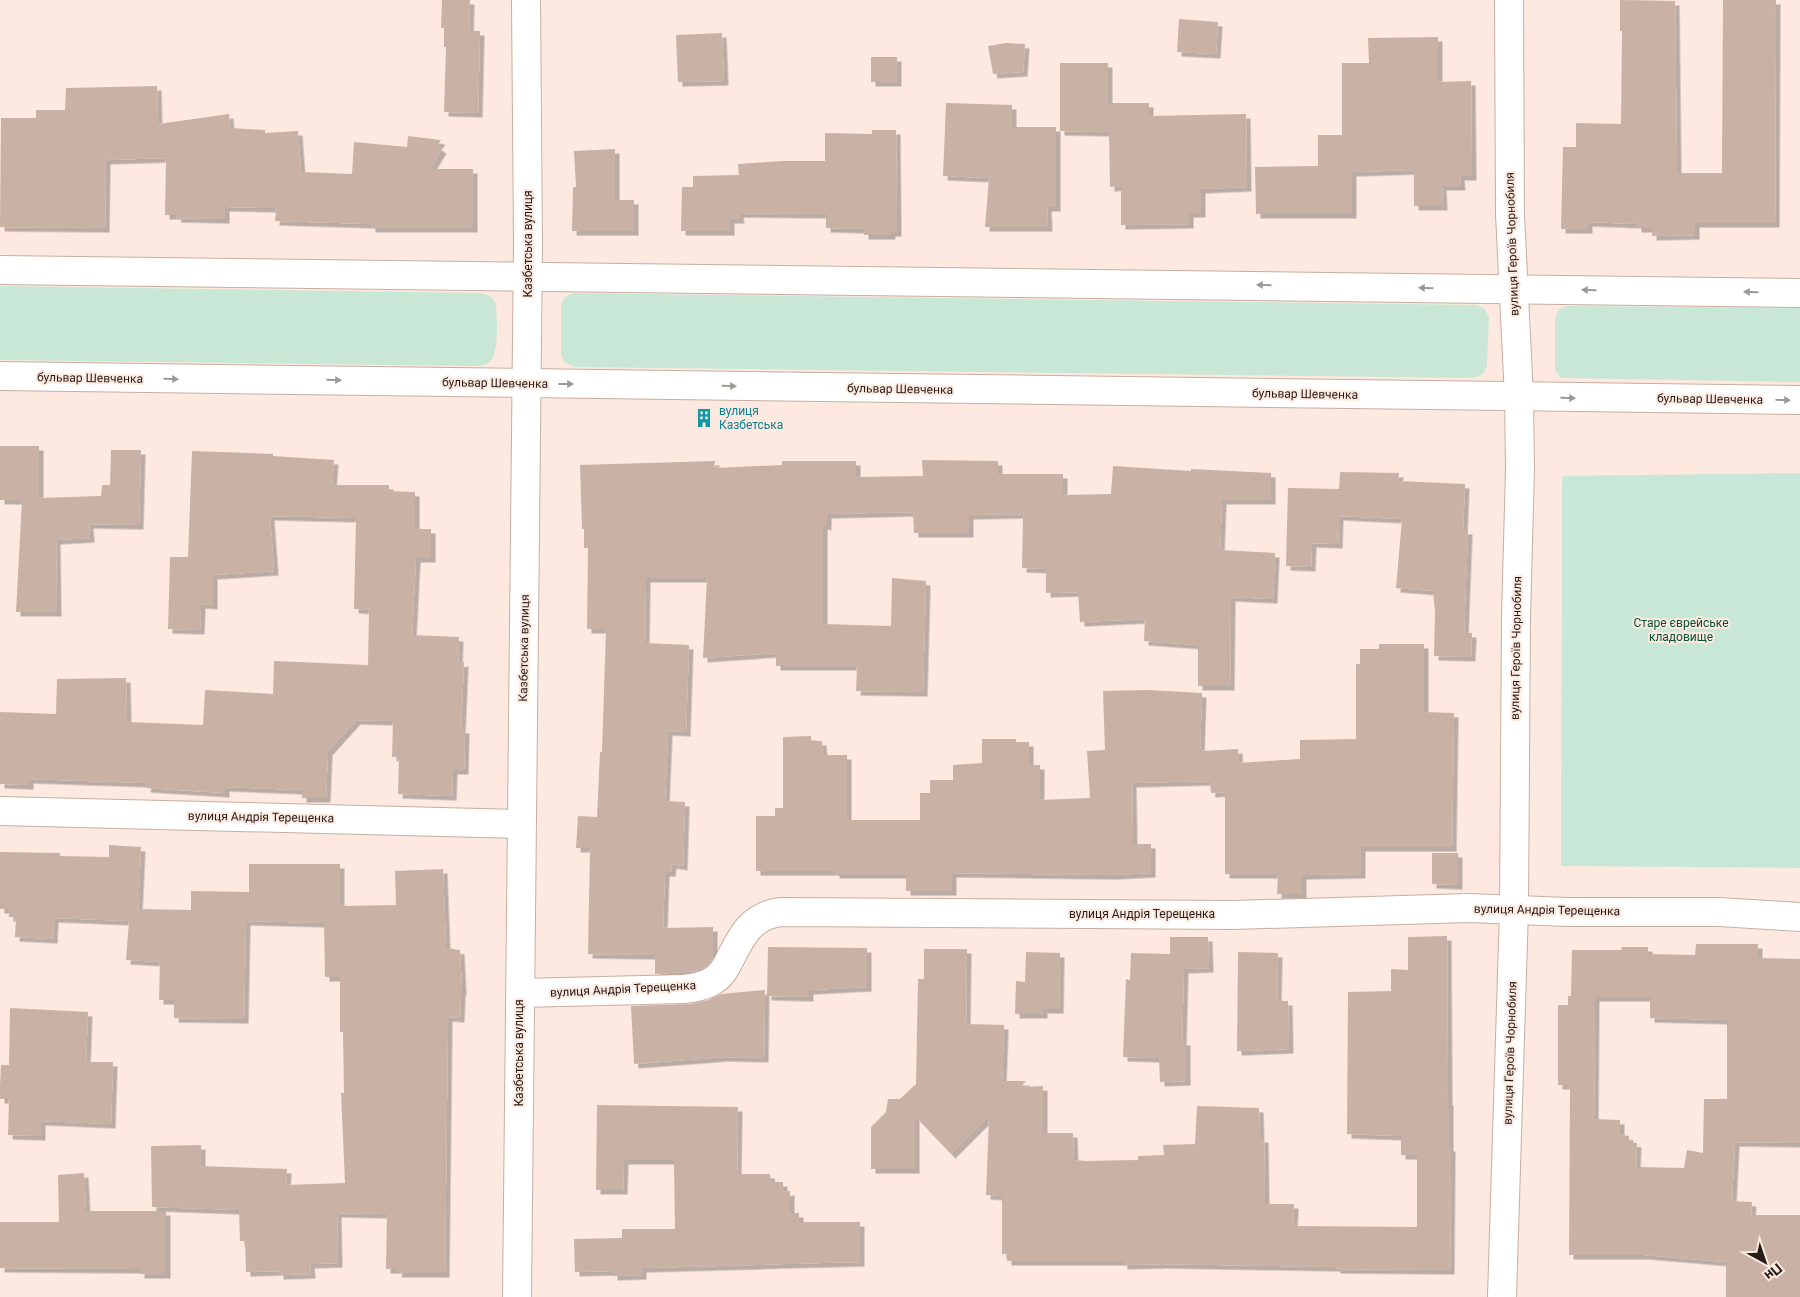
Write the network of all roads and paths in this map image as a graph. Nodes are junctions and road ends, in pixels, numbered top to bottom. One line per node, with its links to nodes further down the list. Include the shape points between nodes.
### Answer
1 (526, 0): 4 (street, Казбетська вулиця)
2 (1509, 0): 5 (street, вулиця Героїв Чорнобиля)
3 (0, 270): 4 (street)
4 (528, 276): 5 (street, one-way to 4); 8 (street, Казбетська вулиця)
5 (1513, 289): 6 (street, one-way to 5); 9 (street, вулиця Героїв Чорнобиля)
6 (1800, 293)
7 (0, 376): 8 (street, бульвар Шевченка, one-way to 8)
8 (526, 384): 9 (street, бульвар Шевченка, one-way to 9); 12 (street, Казбетська вулиця)
9 (1519, 397): 10 (street, бульвар Шевченка, one-way to 10); 13 (street, вулиця Героїв Чорнобиля)
10 (1800, 400)
11 (0, 811): 12 (street, вулиця Андрія Терещенка)
12 (522, 824): 15 (street, Казбетська вулиця)
13 (1514, 909): 14 (street, вулиця Андрія Терещенка, via 1711,912); 15 (street, вулиця Андрія Терещенка, via 1441,908 1233,915 781,912 771,913 753,923 740,939 722,973 704,985 684,989); 17 (street, вулиця Героїв Чорнобиля)
14 (1800, 917)
15 (520, 993): 16 (street, Казбетська вулиця)
16 (518, 1297)
17 (1502, 1297)

